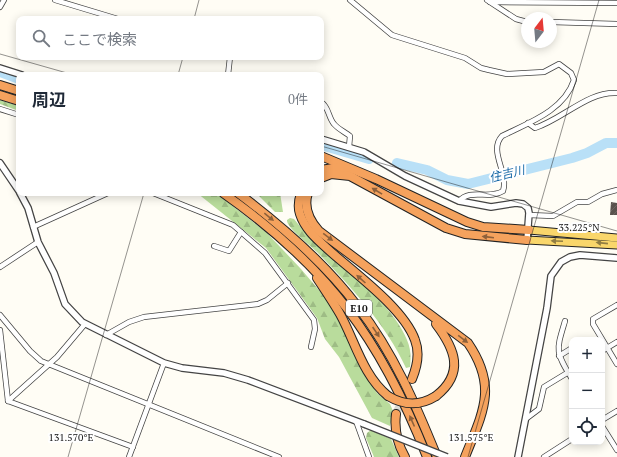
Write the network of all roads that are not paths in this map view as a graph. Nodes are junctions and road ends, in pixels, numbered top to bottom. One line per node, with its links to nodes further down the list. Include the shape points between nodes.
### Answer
1 (4, 0): 7 (street)
2 (54, 0): 8 (street)
3 (350, 0): 24 (street, via 392,35 465,58 489,70 507,74 544,72 559,64 566,68 572,73 574,80 564,98 547,113)
4 (489, 1): 5 (street); 9 (street)
5 (551, 1): 6 (street)
6 (617, 2)
7 (0, 7)
8 (108, 16)
9 (521, 20)
10 (557, 22): 11 (street)
11 (617, 24)
12 (230, 60): 14 (street)
13 (0, 68): 15 (street)
14 (228, 72)
15 (16, 73)
16 (0, 84): 17 (highway)
17 (16, 89)
18 (617, 93): 24 (street, via 603,92 593,96 547,124 535,128)
19 (0, 95): 20 (highway)
20 (16, 101)
21 (324, 105): 26 (street, via 335,125 350,136)
22 (0, 109): 23 (street)
23 (16, 114)
24 (528, 123): 41 (street, via 498,140 497,149 505,178 503,191 498,194 468,194)
25 (324, 140): 26 (street)
26 (350, 147): 41 (street, via 371,155 405,176)
27 (324, 157): 31 (highway)
28 (0, 163): 32 (street)
29 (324, 170): 31 (highway, via 339,167)
30 (324, 177): 47 (highway, one-way to 30, via 466,234 446,228 354,178 336,174)
31 (376, 179): 44 (highway, via 466,222 490,228)
32 (16, 186)
33 (617, 190): 42 (street, via 602,194 588,202 577,202 553,216)
34 (22, 196): 43 (street)
35 (101, 196): 43 (street)
36 (161, 196): 45 (street, via 229,223)
37 (226, 196): 51 (highway, E10)
38 (242, 196): 89 (highway, E10, one-way to 89, via 300,244 358,307 379,336 396,367)
39 (301, 196): 72 (highway, one-way to 39, via 417,365 417,352 416,341 409,327 395,310 310,231 300,213)
40 (307, 196): 57 (highway, one-way to 57, via 307,212 319,231)
41 (459, 201): 42 (street, via 491,207 521,203 528,208)
42 (529, 215): 44 (street)
43 (33, 227): 48 (street)
44 (529, 230): 46 (main road); 47 (street)
45 (241, 232): 50 (street, via 229,251); 54 (street, via 265,253)
46 (617, 238)
47 (527, 240): 49 (main road, one-way to 47)
48 (38, 242): 53 (street); 59 (street, via 52,268 65,304)
49 (617, 244)
50 (214, 246)
51 (298, 253): 57 (highway, bridge, via 340,315 371,376 388,396 400,402 415,404 429,400 450,382 455,357 445,335); 88 (highway, E10, one-way to 51, via 391,377 374,347 339,297)
52 (617, 258): 77 (street, via 570,257 561,262 551,276)
53 (0, 267)
54 (288, 283): 61 (street, via 258,304 144,317); 63 (street, via 314,320)
55 (617, 305): 64 (street, via 593,318 593,324)
56 (0, 315): 67 (street, via 35,357)
57 (431, 317): 91 (highway, one-way to 91, via 468,343 478,357 482,370 486,400)
58 (565, 321): 66 (street, via 557,347)
59 (85, 324): 61 (street); 67 (street)
60 (0, 330): 73 (street)
61 (106, 335): 68 (street)
62 (617, 342): 64 (street)
63 (311, 347)
64 (607, 348): 69 (street)
65 (569, 350): 66 (street)
66 (560, 356): 70 (street)
67 (48, 364): 73 (street); 74 (street)
68 (164, 364): 74 (street); 79 (street, via 236,376)
69 (617, 364)
70 (569, 370)
71 (569, 373): 77 (street, via 544,387 539,409)
72 (412, 379)
73 (8, 401): 82 (street)
74 (149, 405): 82 (street); 85 (street)
75 (617, 411): 78 (street)
76 (396, 414): 87 (highway, via 398,445)
77 (526, 418): 92 (street)
78 (605, 418)
79 (356, 421): 86 (street); 90 (street, bridge)
80 (605, 431): 83 (street)
81 (569, 441): 93 (street)
82 (132, 447): 84 (street)
83 (617, 450)
84 (128, 457)
85 (279, 457)
86 (368, 457)
87 (405, 457)
88 (427, 457)
89 (437, 457)
90 (446, 457)
91 (465, 457)
92 (518, 457)
93 (544, 457)

